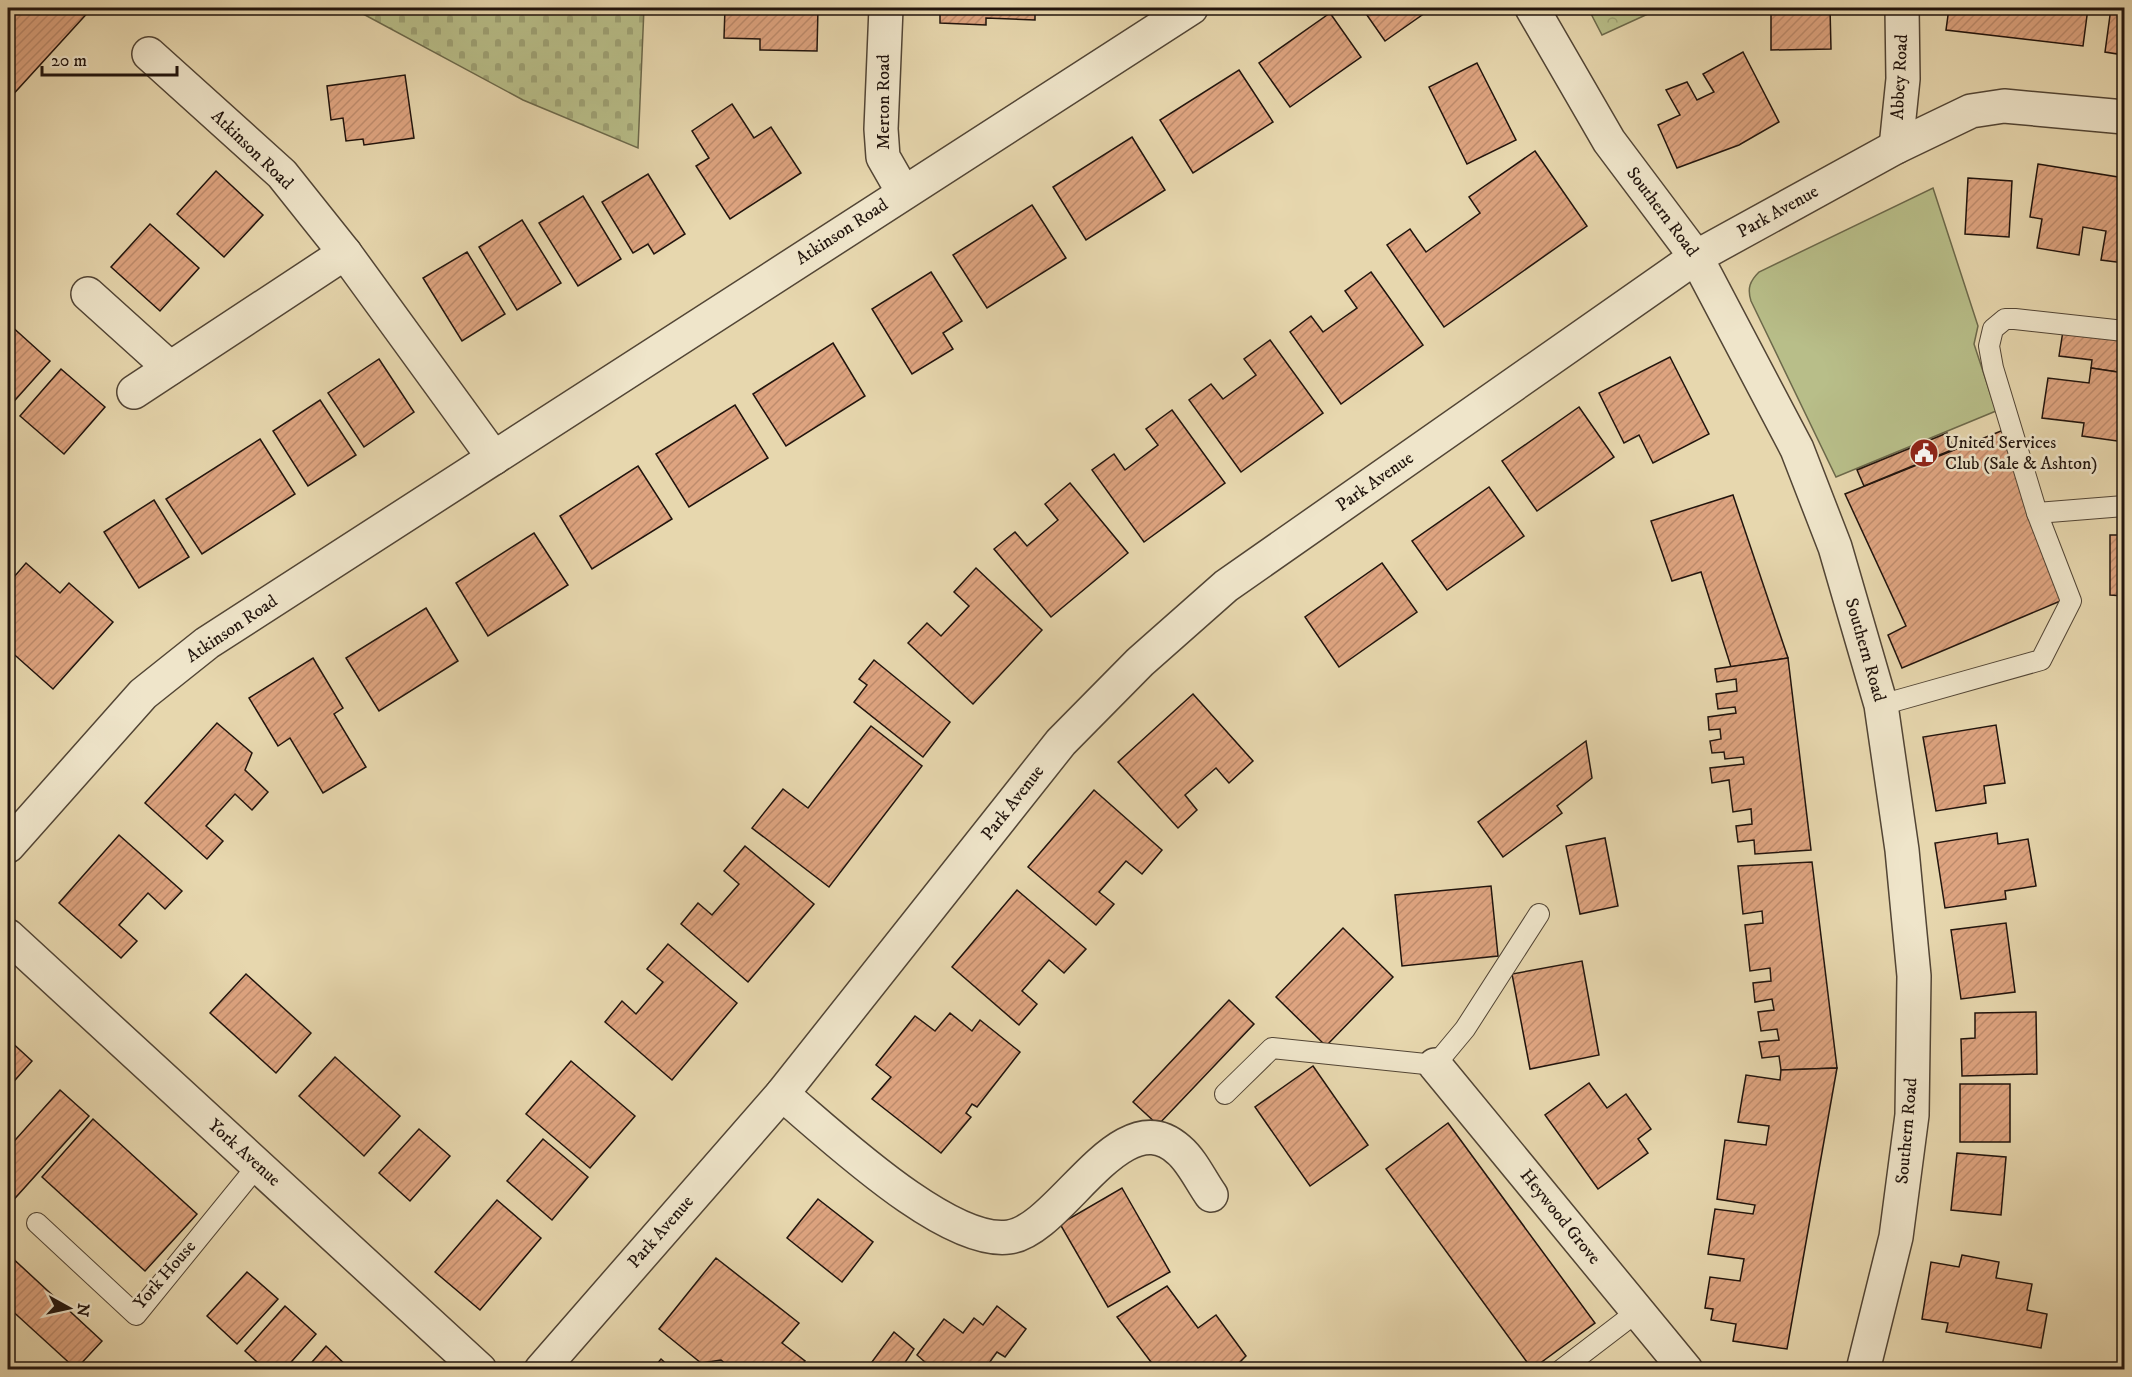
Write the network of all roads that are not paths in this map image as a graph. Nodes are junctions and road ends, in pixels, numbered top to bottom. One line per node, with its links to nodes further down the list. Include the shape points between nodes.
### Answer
1 (886, 8): 8 (street, Merton Road, via 883,157)
2 (1191, 8): 8 (street, Atkinson Road)
3 (1532, 8): 10 (street, Southern Road, via 1609,141)
4 (1902, 8): 7 (street, Abbey Road, via 1903,79)
5 (149, 54): 9 (street, Atkinson Road, via 282,174)
6 (2124, 117): 7 (street, Park Avenue, via 2015,107 1982,109)
7 (1896, 147): 10 (street, Park Avenue)
8 (903, 192): 15 (street, Atkinson Road)
9 (345, 253): 13 (street); 15 (street, Atkinson Road)
10 (1696, 257): 18 (street, Southern Road, via 1797,449 1835,547); 23 (street, Park Avenue, via 1226,586 1140,662 1061,742)
11 (88, 294): 13 (street)
12 (2124, 331): 17 (lane, via 2014,319 2005,319 1993,329 1989,346 1993,368)
13 (170, 368): 14 (street)
14 (134, 392)
15 (494, 458): 19 (street, Atkinson Road, via 207,644 143,694)
16 (2124, 506): 17 (lane)
17 (2037, 513): 18 (lane, via 2071,601 2042,660)
18 (1881, 705): 33 (street, Southern Road, via 1902,850 1914,976 1912,1115 1896,1237)
19 (8, 846)
20 (1539, 914): 22 (lane, via 1465,1029)
21 (8, 936): 25 (street, York Avenue)
22 (1436, 1065): 24 (lane, via 1272,1048); 28 (street, Heywood Grove)
23 (782, 1094): 26 (street, via 904,1195 954,1225 988,1236 1008,1238 1029,1231 1094,1167 1118,1148 1144,1138 1164,1141 1180,1150); 30 (street, Park Avenue)
24 (1225, 1094)
25 (258, 1165): 27 (lane, York House, via 136,1315); 29 (street, York Avenue)
26 (1211, 1195)
27 (36, 1223)
28 (1638, 1311): 31 (lane); 32 (street, Heywood Grove)
29 (480, 1370)
30 (541, 1370)
31 (1561, 1370)
32 (1686, 1370)
33 (1863, 1370)

